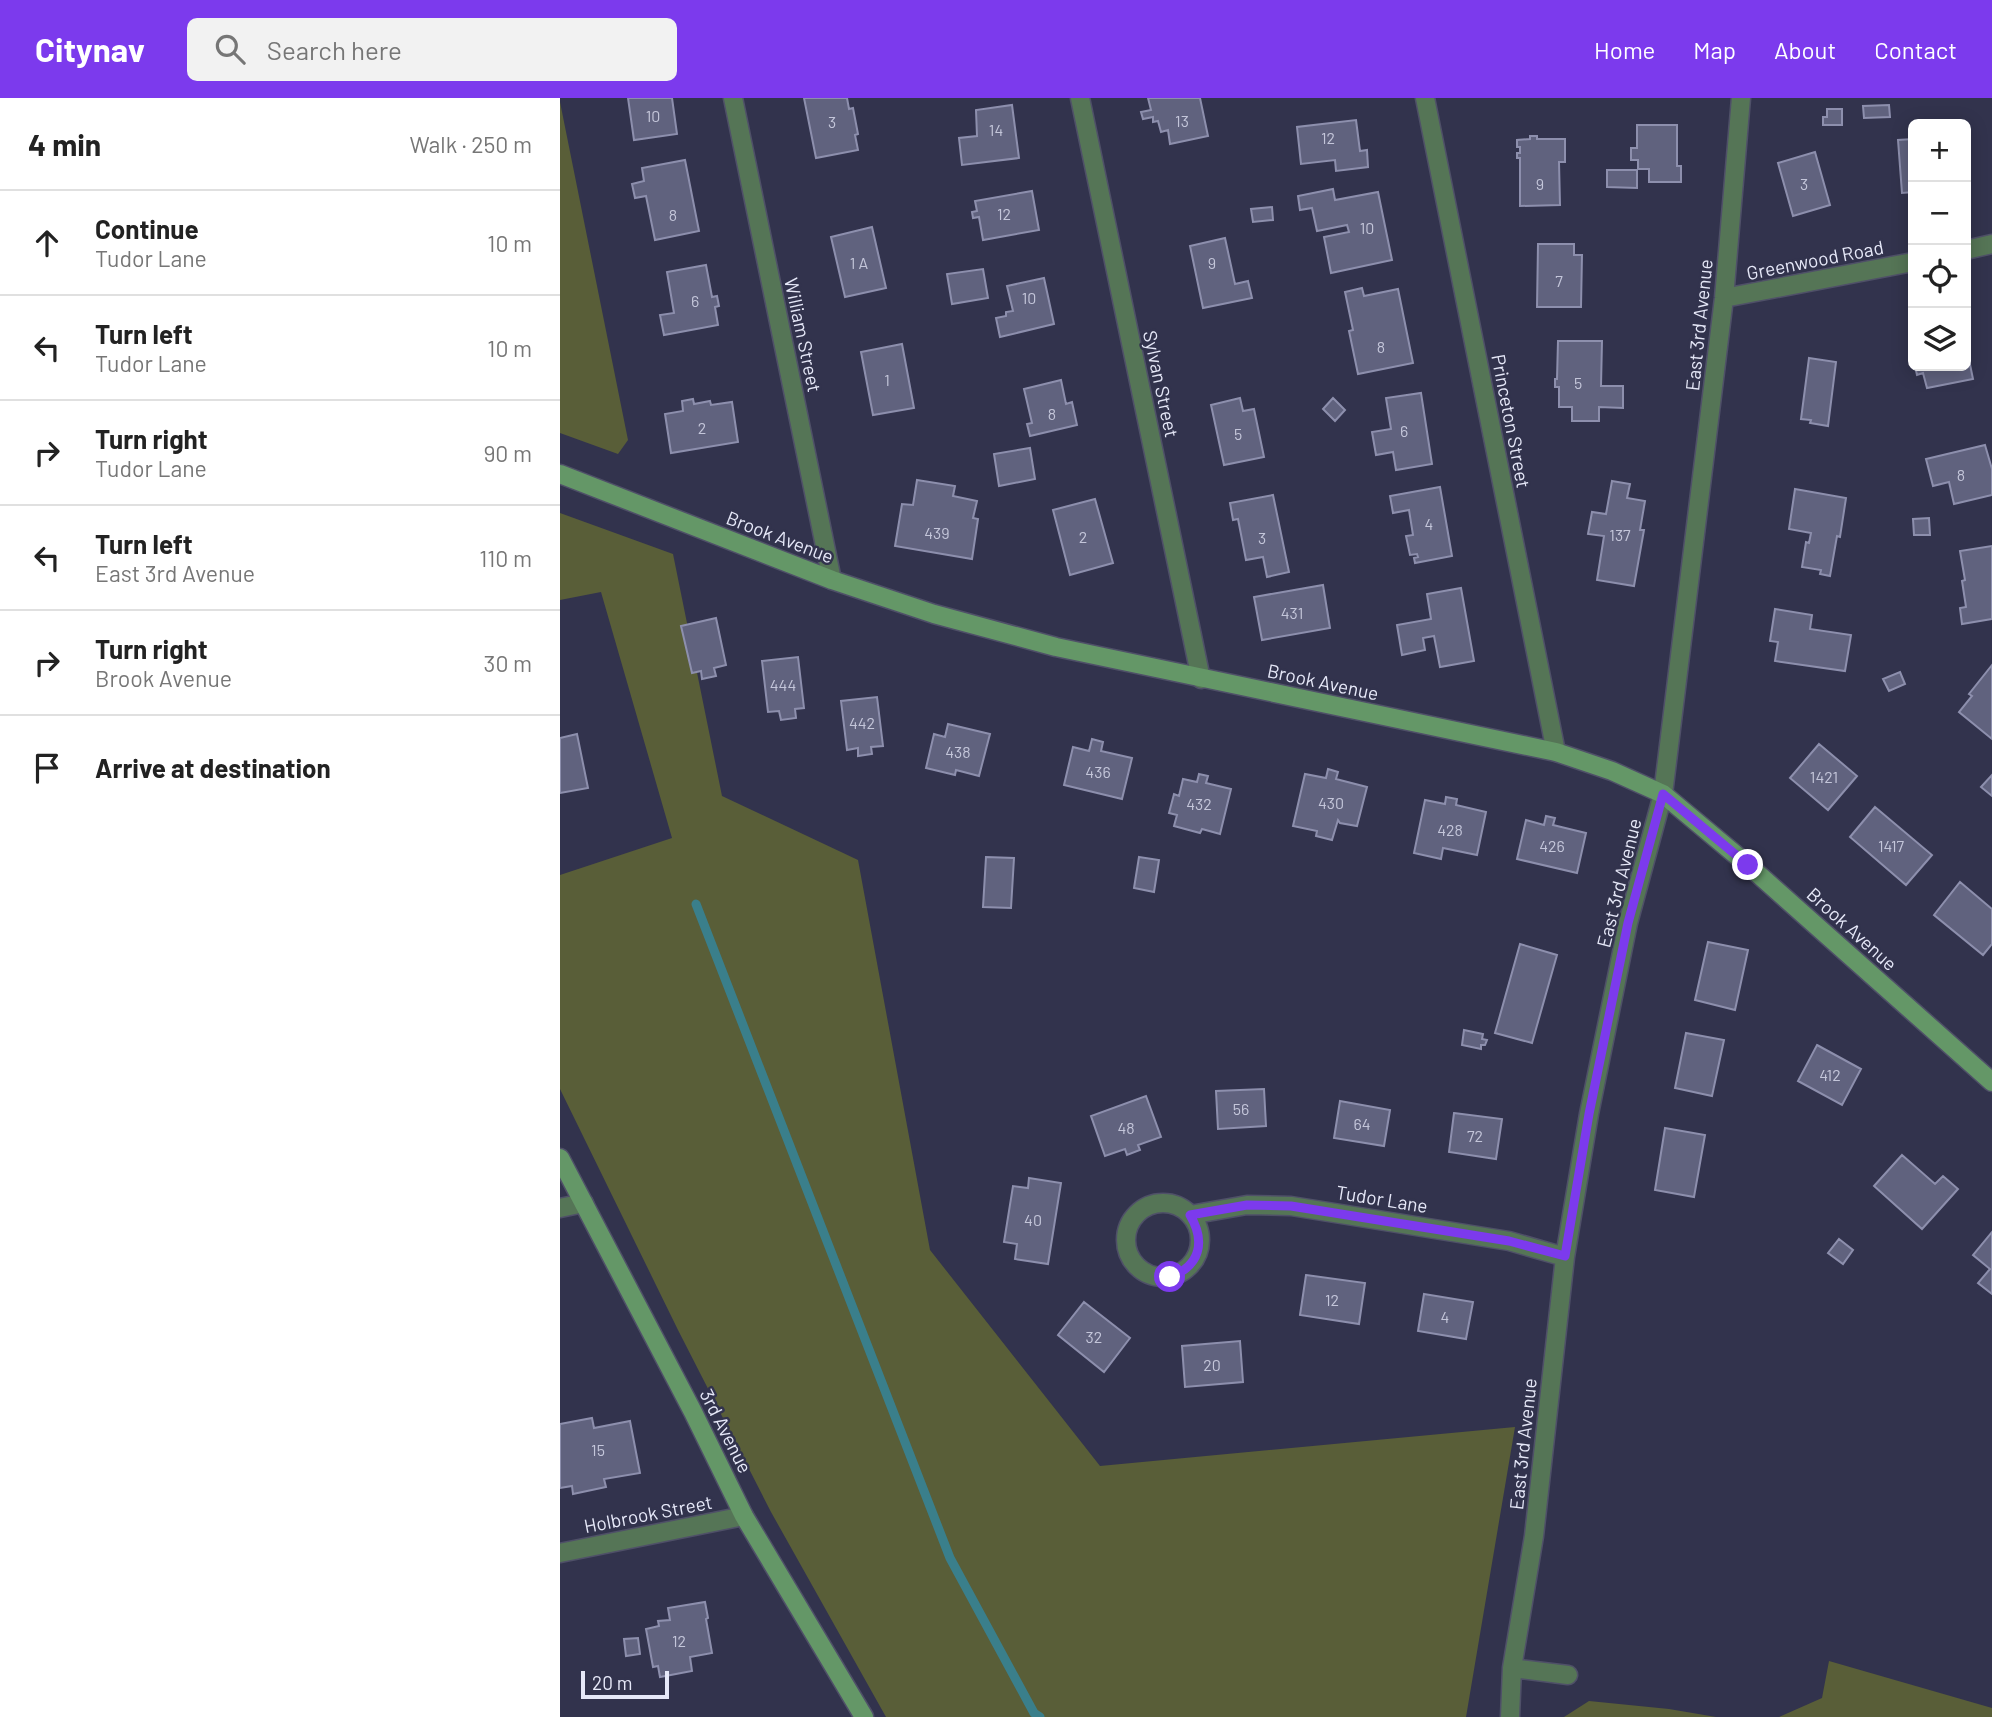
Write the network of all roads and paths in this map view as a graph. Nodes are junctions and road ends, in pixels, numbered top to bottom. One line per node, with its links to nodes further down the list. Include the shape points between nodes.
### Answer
1 (733, 98): 10 (street, William Street)
2 (1080, 98): 11 (street, Sylvan Street)
3 (1425, 98): 12 (street, Princeton Street)
4 (1741, 98): 8 (street, East 3rd Avenue)
5 (1992, 244): 6 (street)
6 (1971, 249)
7 (1908, 263): 8 (street, Greenwood Road)
8 (1724, 298): 13 (street, East 3rd Avenue)
9 (560, 474): 10 (street, Brook Avenue)
10 (832, 580): 11 (street, Brook Avenue, via 1056,647)
11 (1201, 678): 12 (street, Brook Avenue)
12 (1556, 751): 13 (street, Brook Avenue)
13 (1663, 794): 14 (street, Brook Avenue); 19 (street, East 3rd Avenue, via 1628,923)
14 (1992, 1082)
15 (560, 1158): 16 (street, 3rd Avenue)
16 (584, 1203): 17 (street); 20 (street, 3rd Avenue)
17 (560, 1208)
18 (1190, 1215): 18 (street, Tudor Lane, via 1159,1204 1136,1214 1126,1241 1129,1256 1140,1270 1163,1278 1189,1266 1200,1240); 19 (street, Tudor Lane, via 1247,1205 1291,1206 1509,1241)
19 (1565, 1256): 22 (street, East 3rd Avenue, via 1534,1536)
20 (744, 1516): 21 (street, Holbrook Street); 24 (street, 3rd Avenue)
21 (560, 1553)
22 (1512, 1668): 23 (street); 25 (street, East 3rd Avenue)
23 (1568, 1675)
24 (864, 1717)
25 (1510, 1717)

